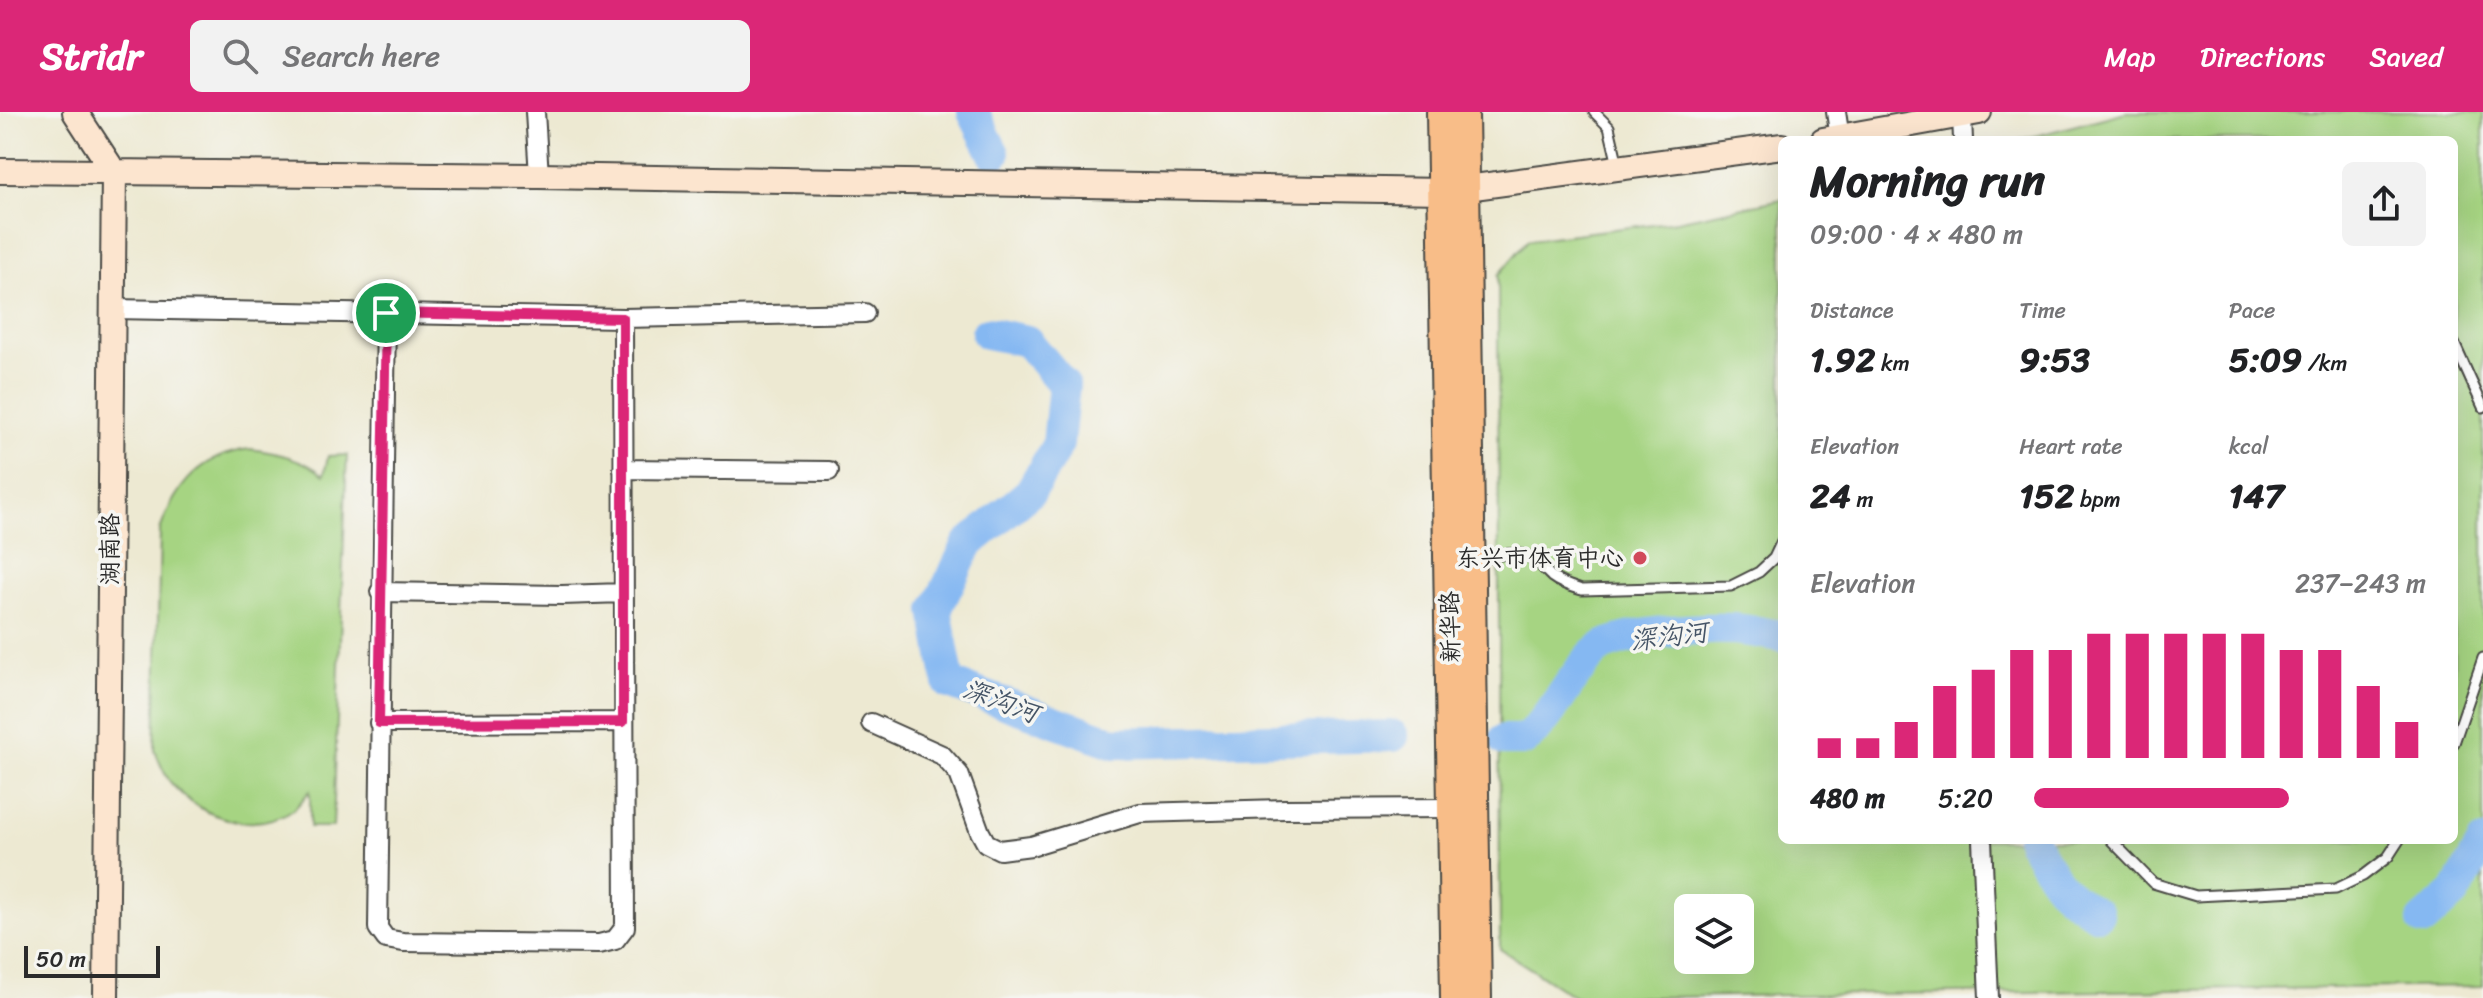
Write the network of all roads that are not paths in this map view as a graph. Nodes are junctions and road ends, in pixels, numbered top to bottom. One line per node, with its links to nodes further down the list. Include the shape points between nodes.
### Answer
1 (75, 112): 13 (main road)
2 (535, 112): 14 (street)
3 (1441, 112): 15 (main road, 新华路)
4 (1464, 112): 15 (main road, 新华路)
5 (1594, 112): 11 (lane, via 1609,127)
6 (1836, 112): 8 (street)
7 (1968, 123): 9 (main road)
8 (1832, 136)
9 (1858, 136)
10 (1778, 147): 11 (main road)
11 (1619, 169): 15 (main road)
12 (0, 171): 13 (main road)
13 (114, 172): 14 (main road); 16 (main road, 湖南路)
14 (539, 176): 15 (main road)
15 (1455, 190): 25 (main road, 新华路); 33 (main road, 新华路)
16 (112, 309): 17 (street); 37 (main road, 湖南路)
17 (386, 313): 19 (street); 26 (street)
18 (865, 313): 19 (street)
19 (623, 318): 22 (street)
20 (2458, 352): 21 (lane)
21 (2483, 407)
22 (623, 469): 23 (street); 27 (street)
23 (829, 471)
24 (1778, 550): 25 (lane, via 1759,572 1731,586 1582,590 1565,585 1526,555)
25 (1473, 560): 39 (main road, 新华路)
26 (380, 592): 27 (street); 30 (street)
27 (623, 593): 29 (street)
28 (2483, 658): 32 (lane)
29 (623, 722): 30 (street); 30 (street, via 625,927 615,940 599,944 386,939 378,928 377,904)
30 (379, 723)
31 (871, 723): 33 (street, via 942,755 959,774 986,843 1000,850 1031,846 1140,813)
32 (2458, 731)
33 (1453, 808): 38 (main road, 新华路)
34 (1982, 844): 40 (street)
35 (2115, 844): 36 (lane, via 2153,883 2196,896 2336,889 2363,876)
36 (2396, 844)
37 (106, 998)
38 (1455, 998)
39 (1477, 998)
40 (1989, 998)

